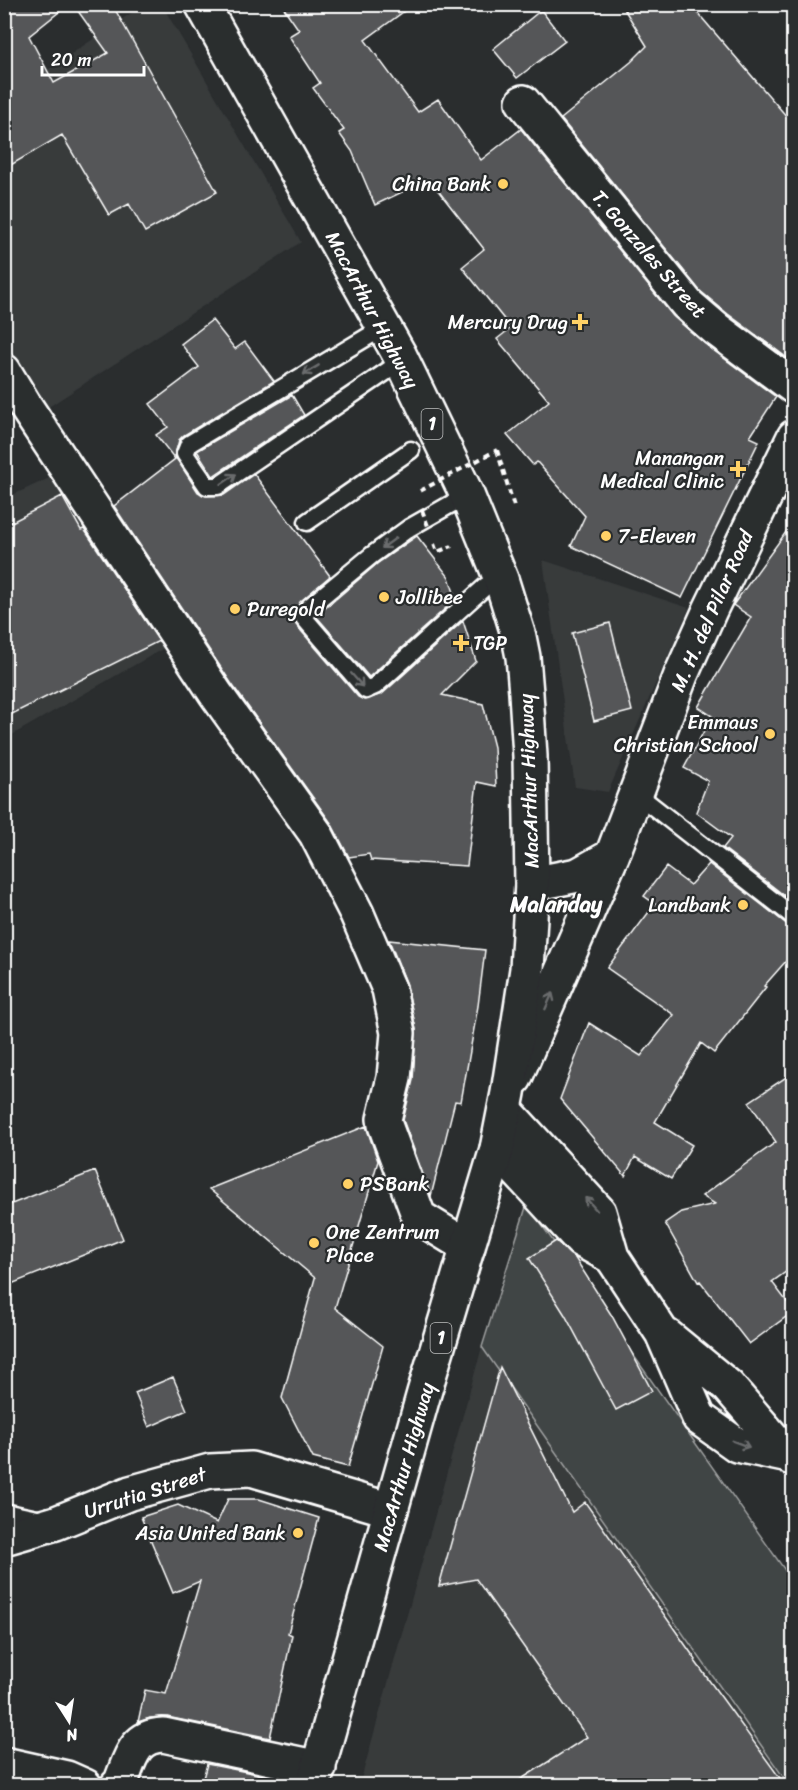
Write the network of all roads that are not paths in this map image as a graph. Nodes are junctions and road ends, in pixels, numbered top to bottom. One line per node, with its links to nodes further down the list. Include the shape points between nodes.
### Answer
1 (202, 4): 3 (main road, MacArthur Highway / 1)
2 (523, 102): 6 (main road, T. Gonzales Street, via 687,304)
3 (384, 327): 4 (main road, MacArthur Highway / 1); 4 (lane, one-way to 4, via 189,444 185,454 207,486 218,486)
4 (402, 361): 9 (main road, MacArthur Highway / 1)
5 (4, 371): 18 (main road, via 216,694 316,834 357,914 389,989 398,1033 394,1078 384,1119 415,1207 419,1217)
6 (794, 387)
7 (794, 437): 12 (main road, M. H. del Pilar Road, via 681,675)
8 (411, 450): 10 (lane)
9 (467, 495): 11 (main road, MacArthur Highway / 1); 11 (lane, one-way to 11, via 409,528 372,555 309,607 304,618 366,690 486,586)
10 (307, 522)
11 (501, 579): 14 (main road, MacArthur Highway / 1, via 523,657 530,756)
12 (637, 794): 13 (main road, M. H. del Pilar Road); 15 (lane)
13 (612, 856): 14 (main road, via 579,875); 16 (main road, M. H. del Pilar Road, one-way to 13)
14 (532, 884): 16 (main road, MacArthur Highway / 1, via 527,969)
15 (794, 917)
16 (507, 1102): 17 (main road, MacArthur Highway / 1); 19 (main road, one-way to 16, via 599,1212)
17 (497, 1149): 18 (main road, MacArthur Highway / 1); 19 (main road, via 581,1240)
18 (468, 1247): 21 (main road, MacArthur Highway / 1)
19 (612, 1257): 20 (main road, via 662,1333 728,1386)
20 (791, 1457)
21 (391, 1510): 23 (main road, Urrutia Street, via 251,1469 198,1474 130,1493); 26 (main road, MacArthur Highway / 1)
22 (4, 1512): 23 (lane)
23 (56, 1523): 24 (main road, Urrutia Street)
24 (4, 1538)
25 (4, 1764): 27 (main road)
26 (316, 1777): 28 (main road, via 163,1735 150,1736 137,1745)
27 (85, 1785)
28 (117, 1785)

